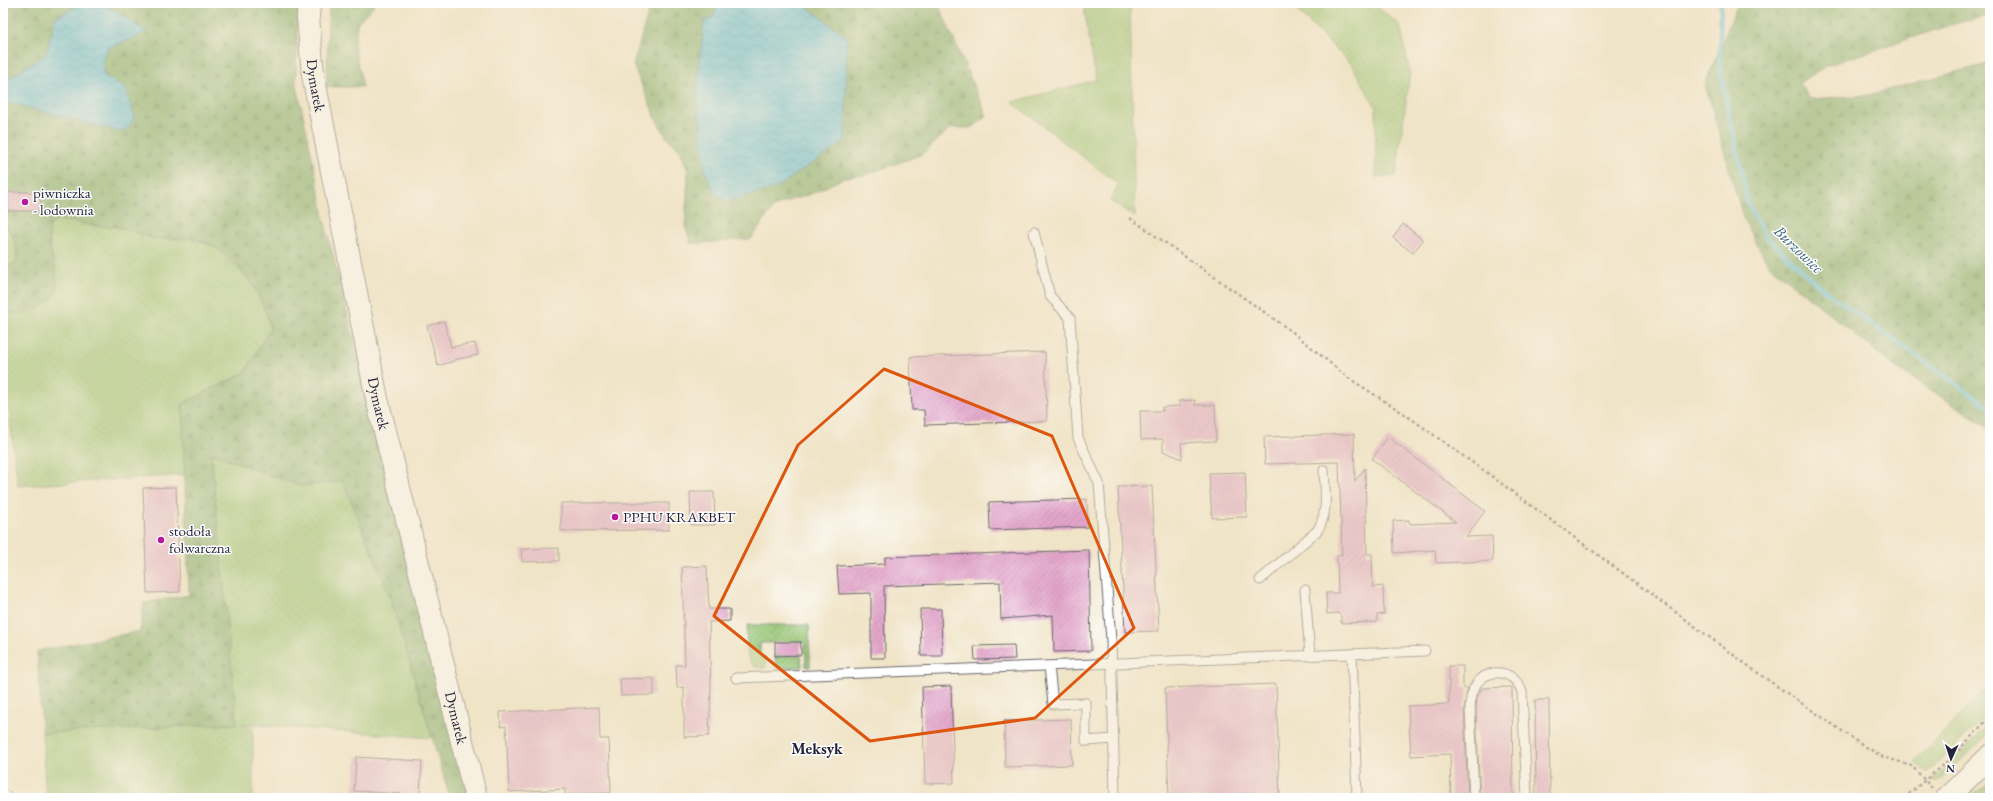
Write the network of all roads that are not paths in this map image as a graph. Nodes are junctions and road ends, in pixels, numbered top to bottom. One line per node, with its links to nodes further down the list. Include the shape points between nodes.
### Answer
1 (309, 3): 17 (street, Dymarek, via 313,75 377,399)
2 (1034, 232): 9 (lane, via 1050,296 1070,318 1078,438 1098,483)
3 (1324, 470): 4 (lane, via 1326,513 1323,522 1317,531)
4 (1260, 580)
5 (1305, 590): 8 (lane)
6 (1425, 651): 7 (lane)
7 (1352, 654): 8 (lane); 19 (lane)
8 (1310, 656): 9 (lane)
9 (1112, 663): 10 (lane); 12 (lane)
10 (1049, 666): 11 (lane); 12 (lane, via 1053,704 1086,703 1086,741)
11 (736, 678)
12 (1114, 739): 18 (lane)
13 (1990, 756): 15 (street)
14 (3, 794): 16 (lane)
15 (1941, 795)
16 (9, 798)
17 (476, 798)
18 (1115, 798)
19 (1357, 798)
20 (1474, 798): 21 (lane, via 1470,698 1478,681 1496,672 1510,674 1519,682 1522,692)
21 (1527, 798)

